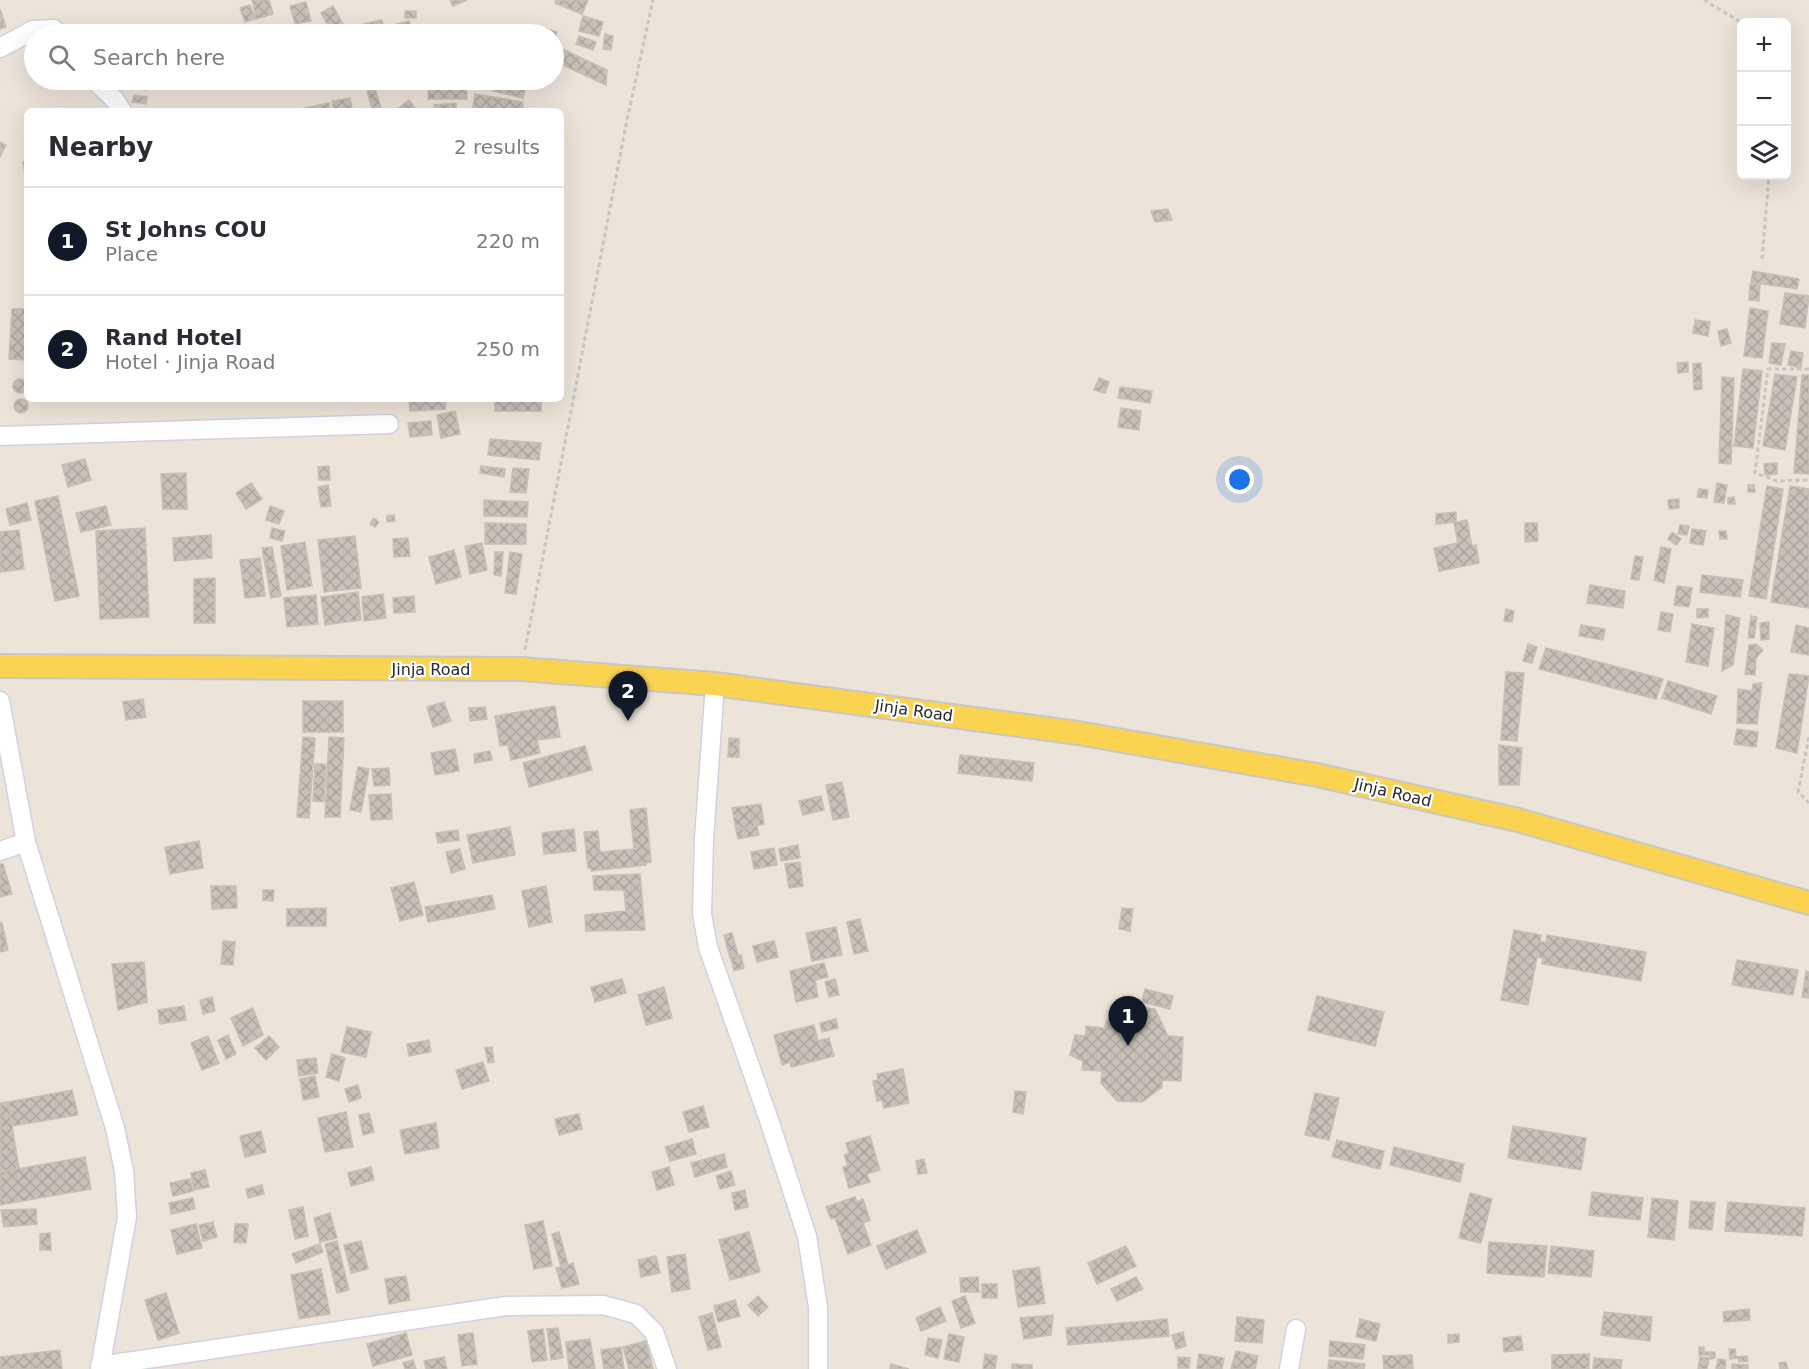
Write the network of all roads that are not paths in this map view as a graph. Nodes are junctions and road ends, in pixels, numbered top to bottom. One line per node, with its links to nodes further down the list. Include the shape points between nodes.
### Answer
1 (24, 35): 2 (street)
2 (0, 48)
3 (104, 90): 4 (street)
4 (120, 108)
5 (389, 424): 6 (street)
6 (0, 436)
7 (0, 666): 8 (main road, Jinja Road, via 521,669)
8 (715, 684): 12 (main road, Jinja Road, via 1078,733 1317,775 1518,820); 16 (street, via 702,914 712,957 807,1236 818,1307)
9 (0, 701): 10 (street)
10 (26, 842): 11 (street); 14 (street, via 115,1128 124,1171 127,1217)
11 (0, 851)
12 (1809, 903)
13 (1296, 1329): 17 (street)
14 (100, 1367): 15 (street, via 506,1306 603,1305 636,1314 654,1332)
15 (667, 1369)
16 (818, 1369)
17 (1289, 1369)

